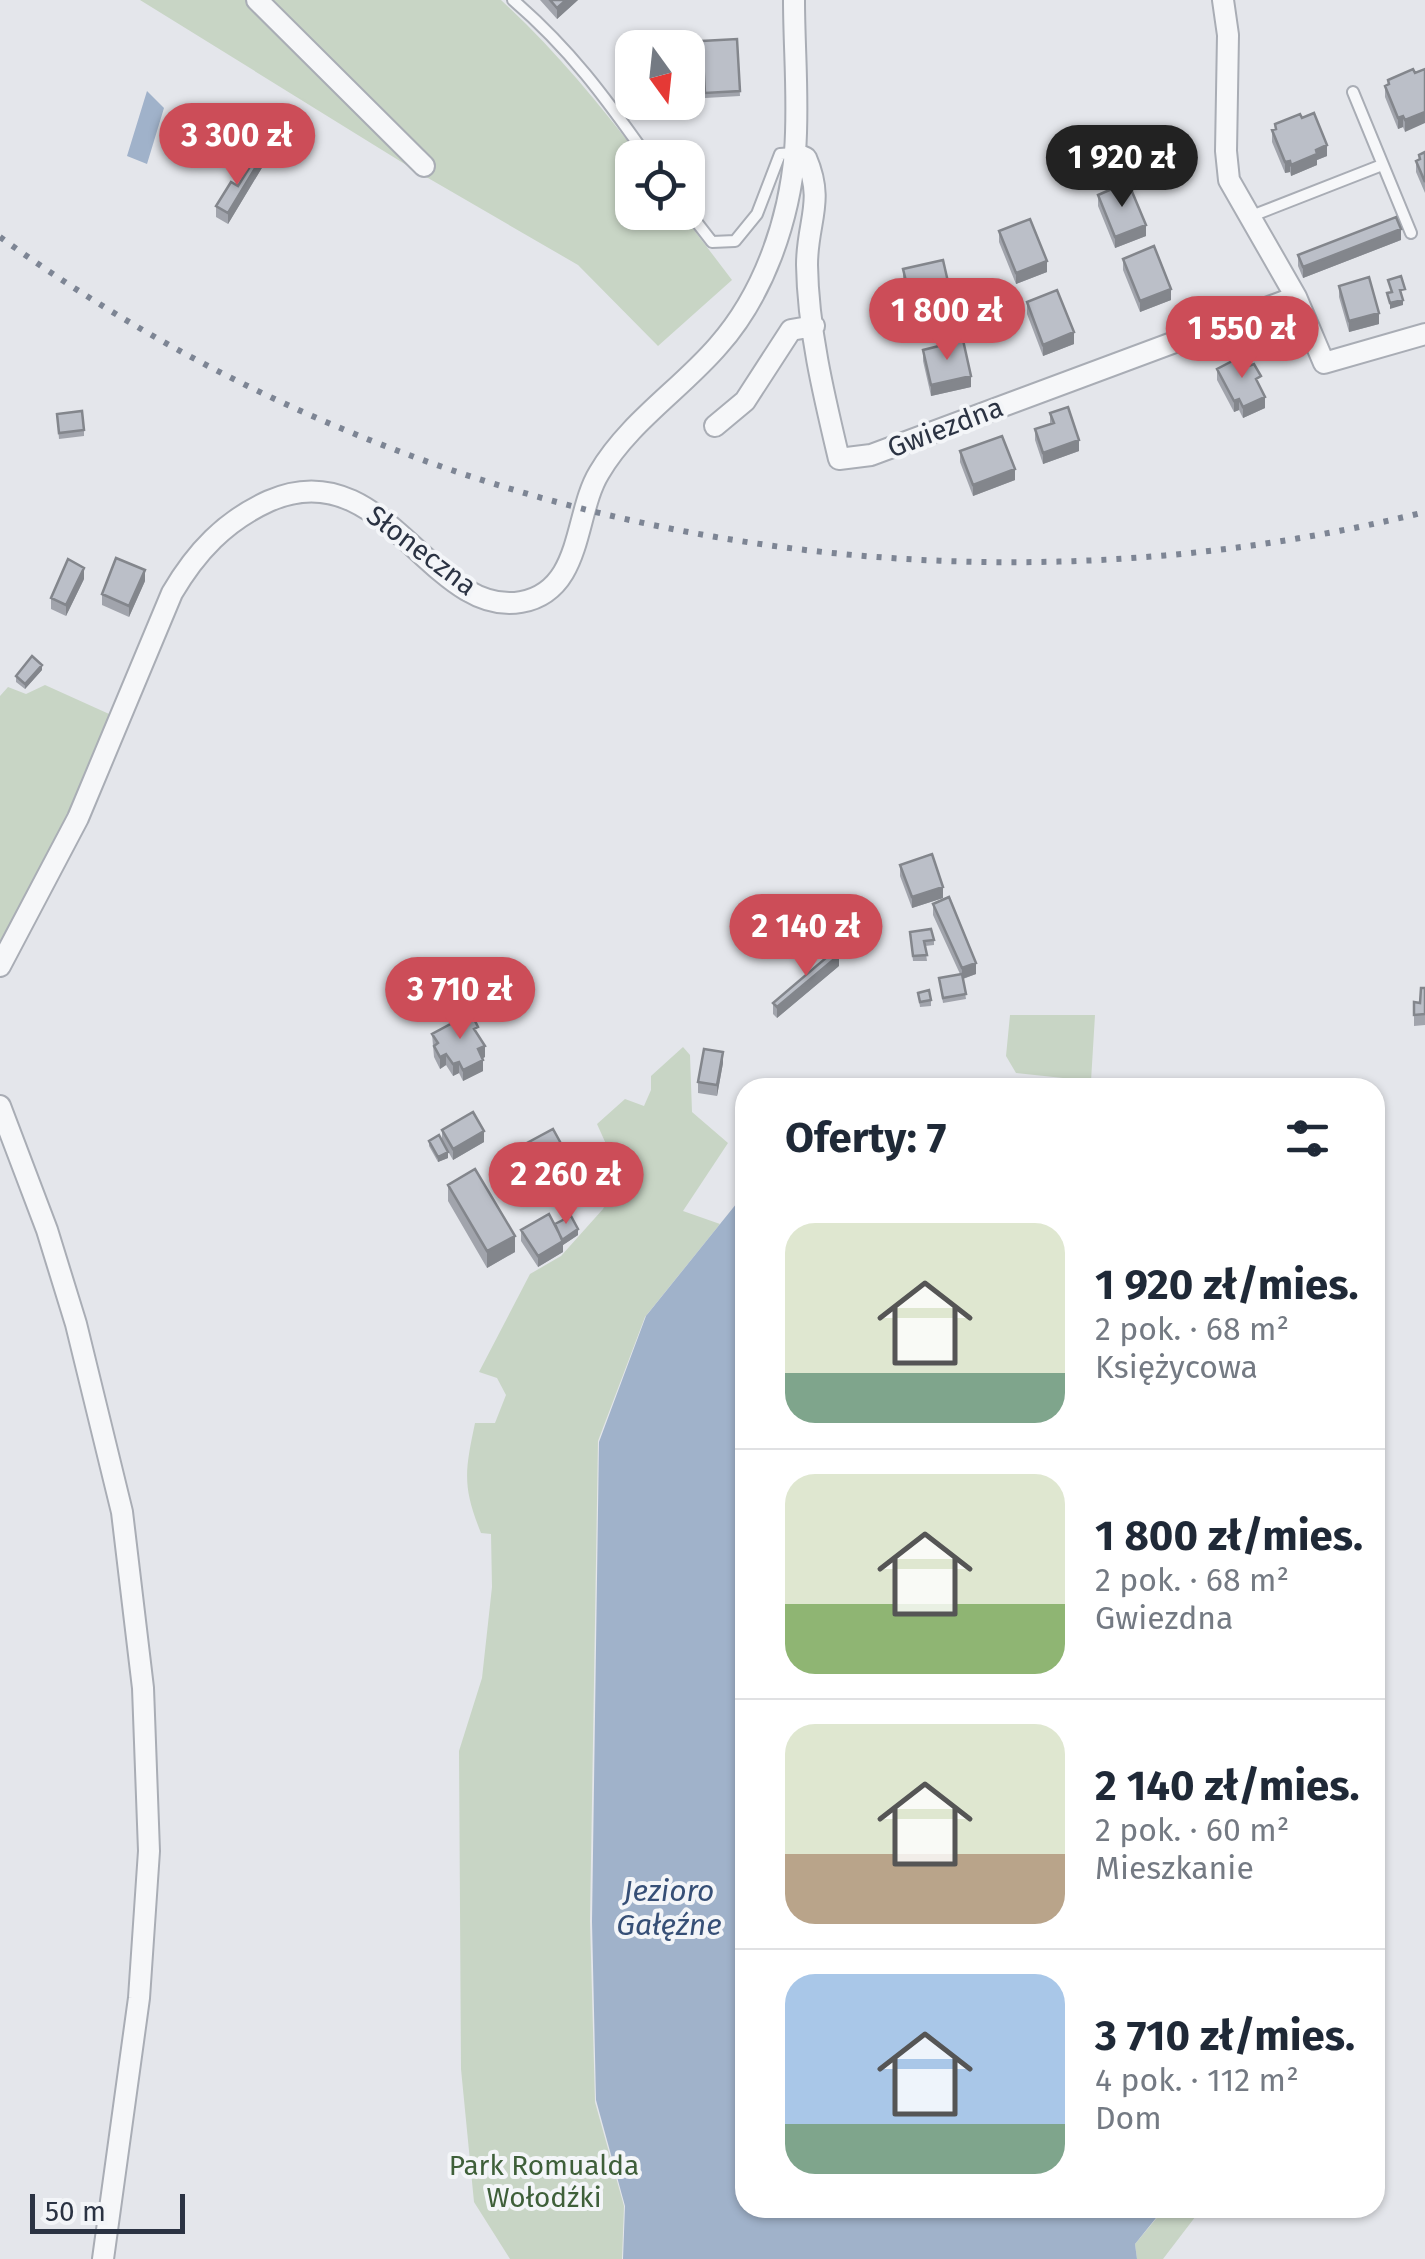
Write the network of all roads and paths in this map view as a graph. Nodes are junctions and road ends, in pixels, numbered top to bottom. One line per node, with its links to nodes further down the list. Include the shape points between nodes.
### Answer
1 (256, 0): 9 (street)
2 (513, 0): 6 (lane, via 595,82)
3 (794, 0): 7 (street, Słoneczna)
4 (1223, 0): 10 (street, via 1227,165)
5 (1353, 92): 8 (lane)
6 (635, 140)
7 (795, 153): 11 (lane, via 780,154 758,214 735,241 712,242); 14 (street, Gwiezdna, via 806,158 815,179 807,266); 17 (street, Słoneczna, via 765,273 733,327 609,456 562,575 545,592 524,602 488,598 458,584 368,507 308,492 252,509 192,560 172,592 78,818)
8 (1382, 165): 10 (lane); 12 (lane)
9 (424, 166)
10 (1248, 217): 13 (street)
11 (703, 230)
12 (1412, 234)
13 (1296, 297): 14 (street, Gwiezdna, via 871,455 839,459); 15 (street, via 1324,363)
14 (814, 326): 16 (street, via 792,330 745,402)
15 (1425, 334)
16 (716, 426)
17 (0, 966)
18 (0, 1106): 19 (street, via 76,1324 118,1494 142,1688 148,1851 138,1998)
19 (103, 2259)

